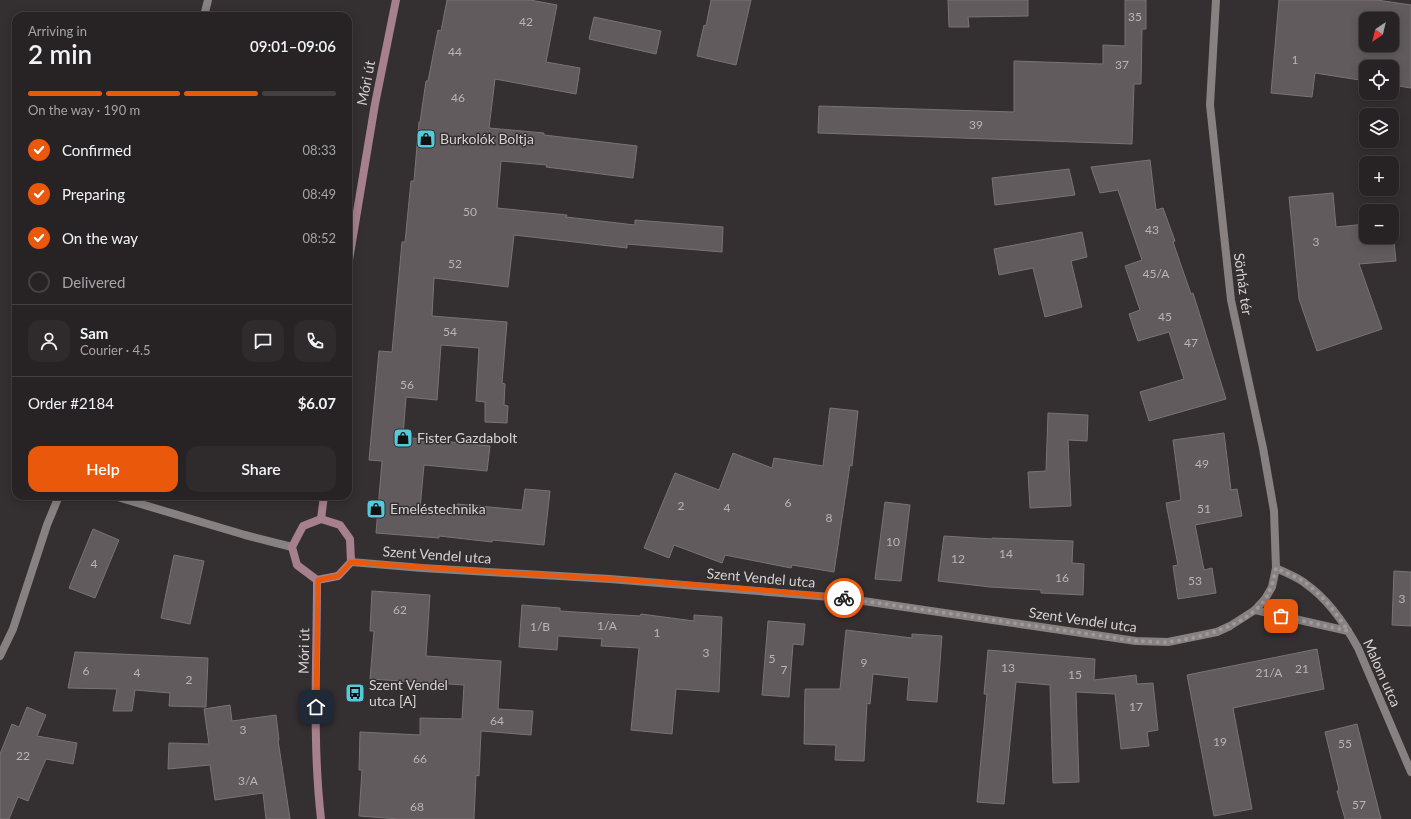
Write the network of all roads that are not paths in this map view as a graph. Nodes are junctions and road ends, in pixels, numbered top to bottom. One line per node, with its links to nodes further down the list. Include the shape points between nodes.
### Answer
1 (208, 0): 4 (street)
2 (396, 0): 5 (main road, Móri út, via 375,104)
3 (1216, 0): 12 (street, Sörház tér, via 1210,105 1231,300 1274,511)
4 (205, 12)
5 (352, 242)
6 (57, 500): 16 (street, via 13,629)
7 (127, 500): 10 (street)
8 (323, 500): 9 (main road)
9 (321, 519): 10 (main road, via 303,526); 11 (main road, via 340,525 350,539)
10 (292, 547): 13 (main road, via 297,565)
11 (351, 562): 13 (main road, via 338,576); 14 (street, Szent Vendel utca, via 843,598 1136,641 1168,642 1217,632)
12 (1276, 568): 14 (street, Szent Vendel utca, via 1272,587); 15 (street, Malom utca, via 1306,583 1322,597)
13 (318, 580): 18 (main road, Móri út, via 316,734)
14 (1255, 610): 15 (street)
15 (1348, 631): 17 (street, Malom utca, via 1358,648)
16 (0, 656)
17 (1411, 772)
18 (321, 819)

